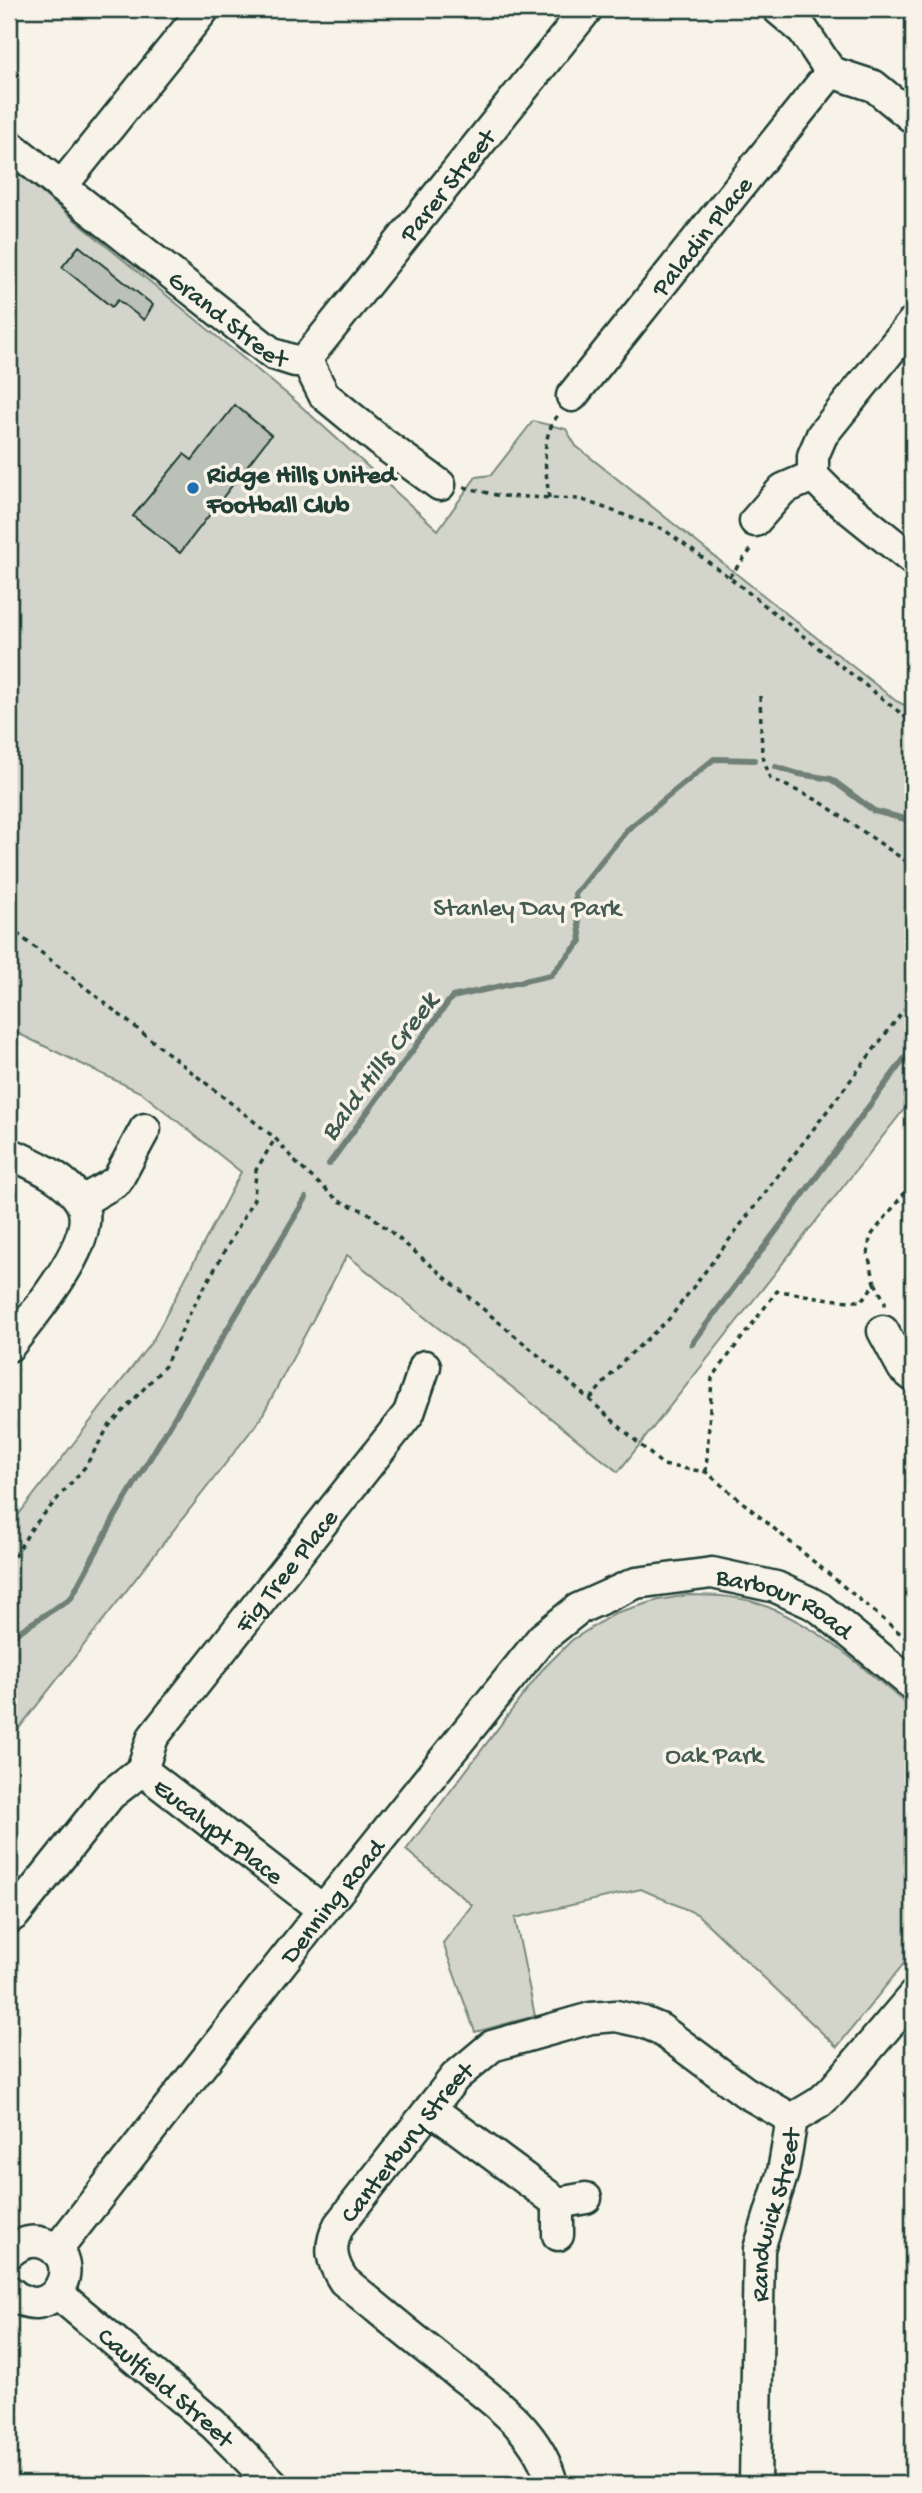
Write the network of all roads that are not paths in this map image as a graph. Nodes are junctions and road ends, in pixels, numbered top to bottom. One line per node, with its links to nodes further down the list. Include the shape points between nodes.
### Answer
1 (204, 9): 7 (street)
2 (587, 9): 9 (street, Parer Street)
3 (778, 9): 4 (street, via 803,30)
4 (831, 72): 5 (street, via 874,86); 10 (street, Paladin Place)
5 (913, 118)
6 (9, 145): 7 (street, Grand Street)
7 (61, 187): 9 (street, Grand Street, via 273,354 295,361)
8 (913, 322): 11 (street, via 822,435 813,456)
9 (306, 359): 12 (street, Grand Street, via 324,395)
10 (572, 396)
11 (813, 475): 13 (street, via 783,489); 14 (street)
12 (440, 485)
13 (755, 521)
14 (913, 561)
15 (145, 1129): 17 (street, via 117,1181)
16 (9, 1153): 17 (street, via 54,1175)
17 (81, 1202): 19 (street, via 85,1224 64,1275)
18 (883, 1331): 21 (street, via 902,1368)
19 (9, 1346)
20 (425, 1366): 24 (street, Fig Tree Place, via 409,1413 153,1737)
21 (913, 1376)
22 (636, 1583): 23 (street, Barbour Road, via 712,1573 776,1587 820,1608); 25 (street, Denning Road, via 578,1609 542,1637)
23 (913, 1685)
24 (142, 1770): 25 (street, Eucalypt Place); 26 (street, Eucalypt Place, via 110,1795)
25 (323, 1910): 31 (street, Denning Road)
26 (9, 1918)
27 (913, 1996): 29 (street, Randwick Street, via 833,2090)
28 (431, 2109): 29 (street, Canterbury Street, via 455,2077 492,2046 591,2018 616,2016 660,2029 745,2092); 30 (street, via 572,2201); 36 (street, Canterbury Street, via 339,2225 332,2238 335,2268 522,2428 545,2463)
29 (792, 2119): 37 (street, Randwick Street, via 783,2172 759,2249)
30 (558, 2235)
31 (56, 2251): 32 (street, via 26,2242); 33 (street, via 64,2267)
32 (9, 2253)
33 (57, 2292): 34 (street, via 34,2304); 35 (street, Caulfield Street, via 213,2424)
34 (11, 2300)
35 (273, 2484)
36 (552, 2484)
37 (755, 2484)

